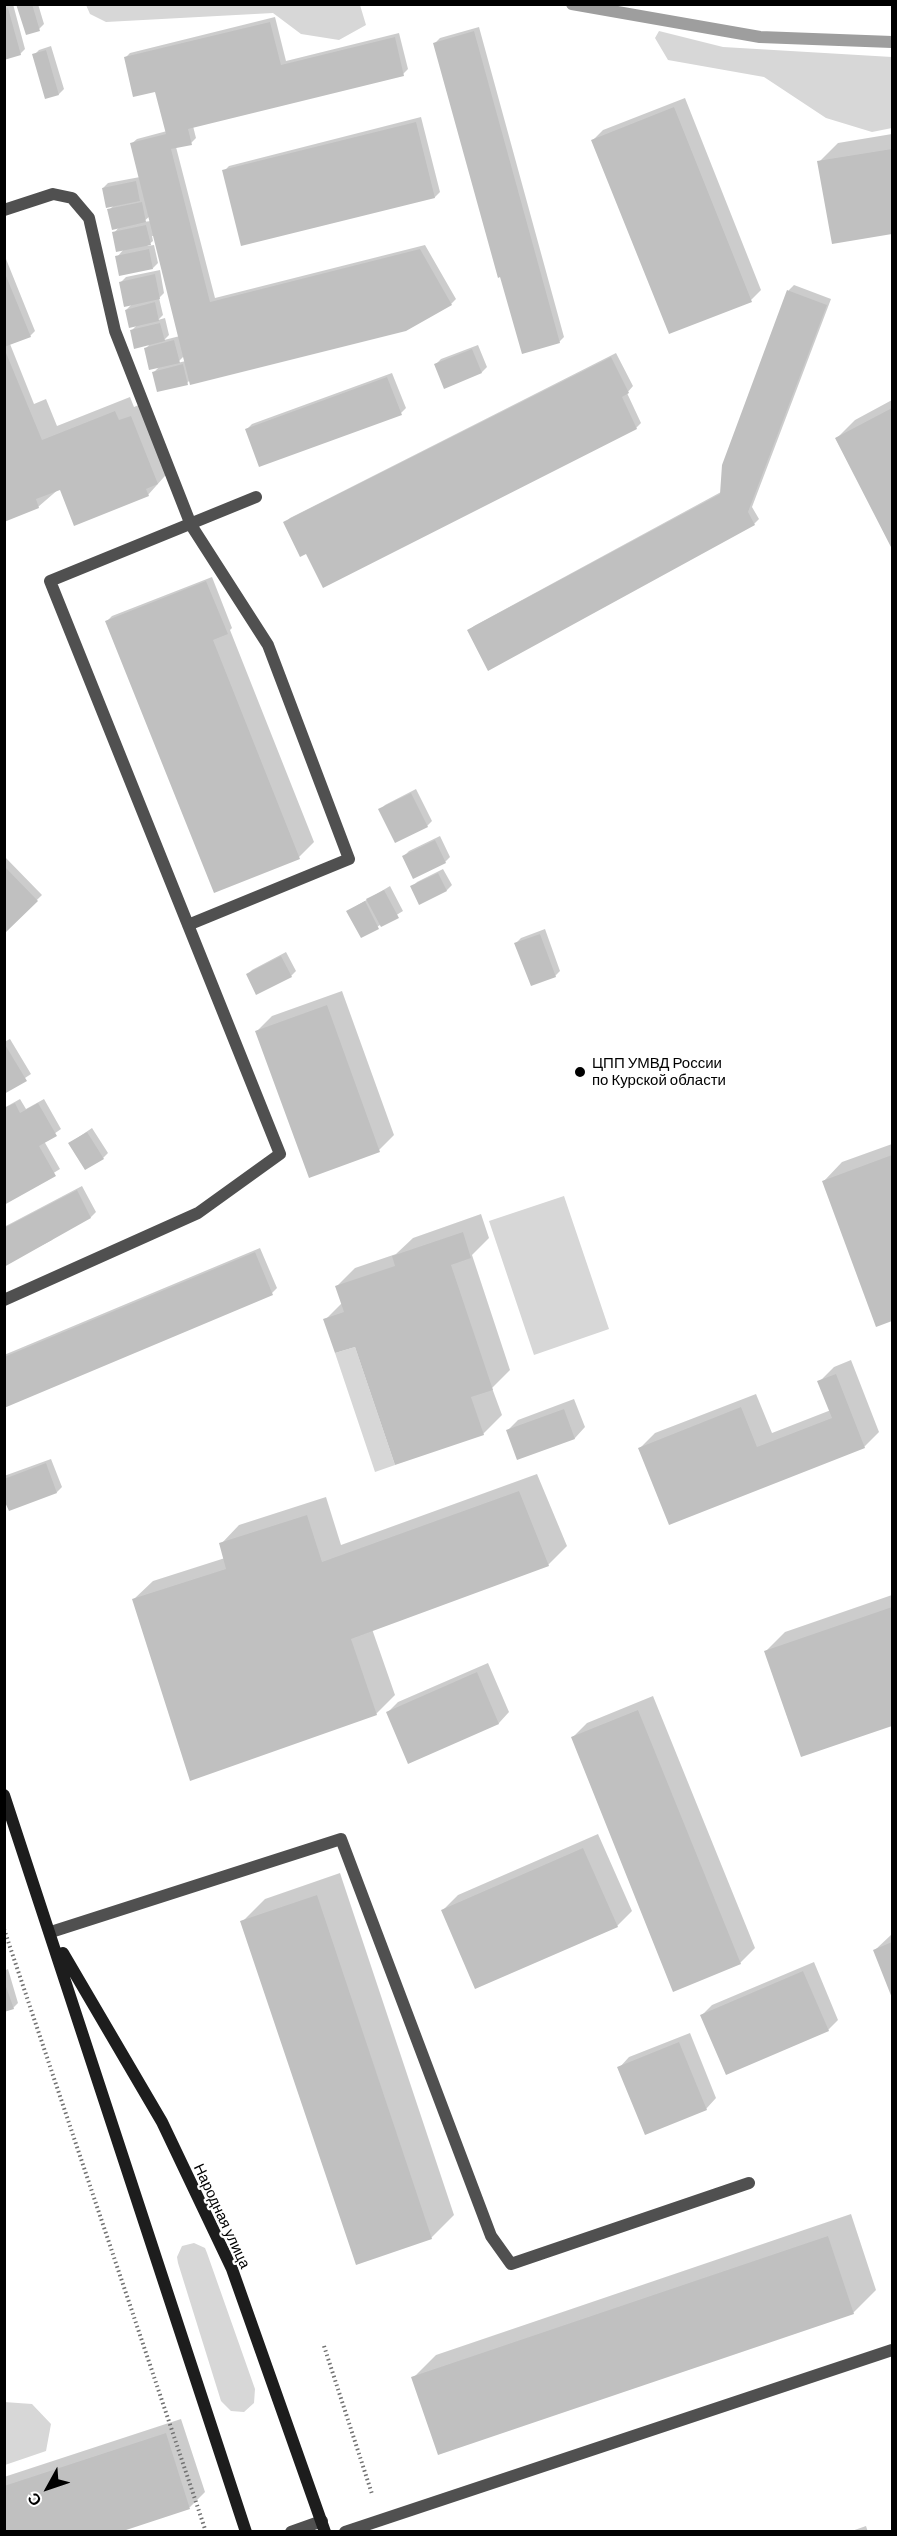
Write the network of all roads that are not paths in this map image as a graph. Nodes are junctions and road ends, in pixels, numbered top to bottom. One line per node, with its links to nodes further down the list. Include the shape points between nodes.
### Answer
1 (4, 210): 3 (lane, via 53,194 72,198 90,218 114,331)
2 (256, 497): 3 (lane)
3 (191, 525): 4 (lane, via 50,581); 4 (lane, via 268,645 348,860)
4 (188, 925): 5 (lane, via 280,1154 198,1214)
5 (4, 1300)
6 (4, 1795): 7 (street, Народная улица)
7 (51, 1932): 8 (lane, via 341,1839 491,2236 511,2264); 10 (street, Народная улица, via 162,2122 232,2269); 11 (street, Народная улица)
8 (749, 2183)
9 (892, 2350): 13 (lane)
10 (324, 2526): 12 (lane)
11 (246, 2532)
12 (291, 2532)
13 (345, 2532)

